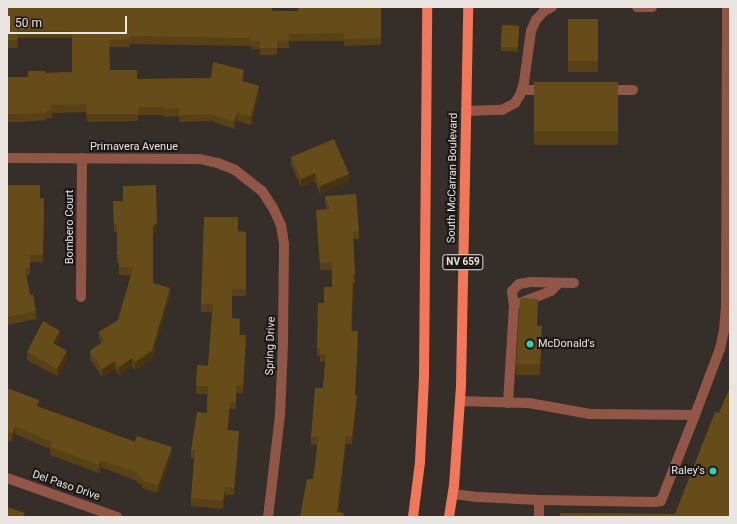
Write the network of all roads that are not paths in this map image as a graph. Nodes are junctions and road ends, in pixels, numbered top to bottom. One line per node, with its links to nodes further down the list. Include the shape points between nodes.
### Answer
1 (427, 7): 27 (main road, via 424,377 420,462)
2 (468, 7): 11 (main road, South McCarran Boulevard / NV 659)
3 (552, 7): 7 (street, via 536,20 531,31)
4 (636, 7): 5 (street)
5 (652, 7)
6 (727, 7): 21 (street, via 726,306 720,349)
7 (522, 90): 8 (street); 11 (street, via 515,103 502,110)
8 (554, 90)
9 (594, 90): 10 (street)
10 (634, 90)
11 (466, 110): 19 (main road, South McCarran Boulevard / NV 659)
12 (7, 158): 13 (street, Primavera Avenue)
13 (82, 158): 14 (street, Primavera Avenue, via 200,159 235,170); 17 (street, Bombero Court)
14 (254, 183): 26 (street, Spring Drive, via 273,208 281,225 284,244 280,415)
15 (559, 283): 16 (street); 18 (street, via 551,291); 18 (street, via 518,284 512,291)
16 (574, 283)
17 (81, 296)
18 (514, 306): 20 (street)
19 (460, 401): 20 (street); 23 (main road, South McCarran Boulevard / NV 659)
20 (508, 403): 21 (street, via 546,405 590,414)
21 (695, 416): 24 (street, via 661,501)
22 (7, 478): 25 (street, Del Paso Drive)
23 (453, 494): 24 (street); 28 (main road, South McCarran Boulevard / NV 659)
24 (539, 500): 29 (street)
25 (117, 517)
26 (268, 517)
27 (413, 517)
28 (449, 517)
29 (539, 517)

